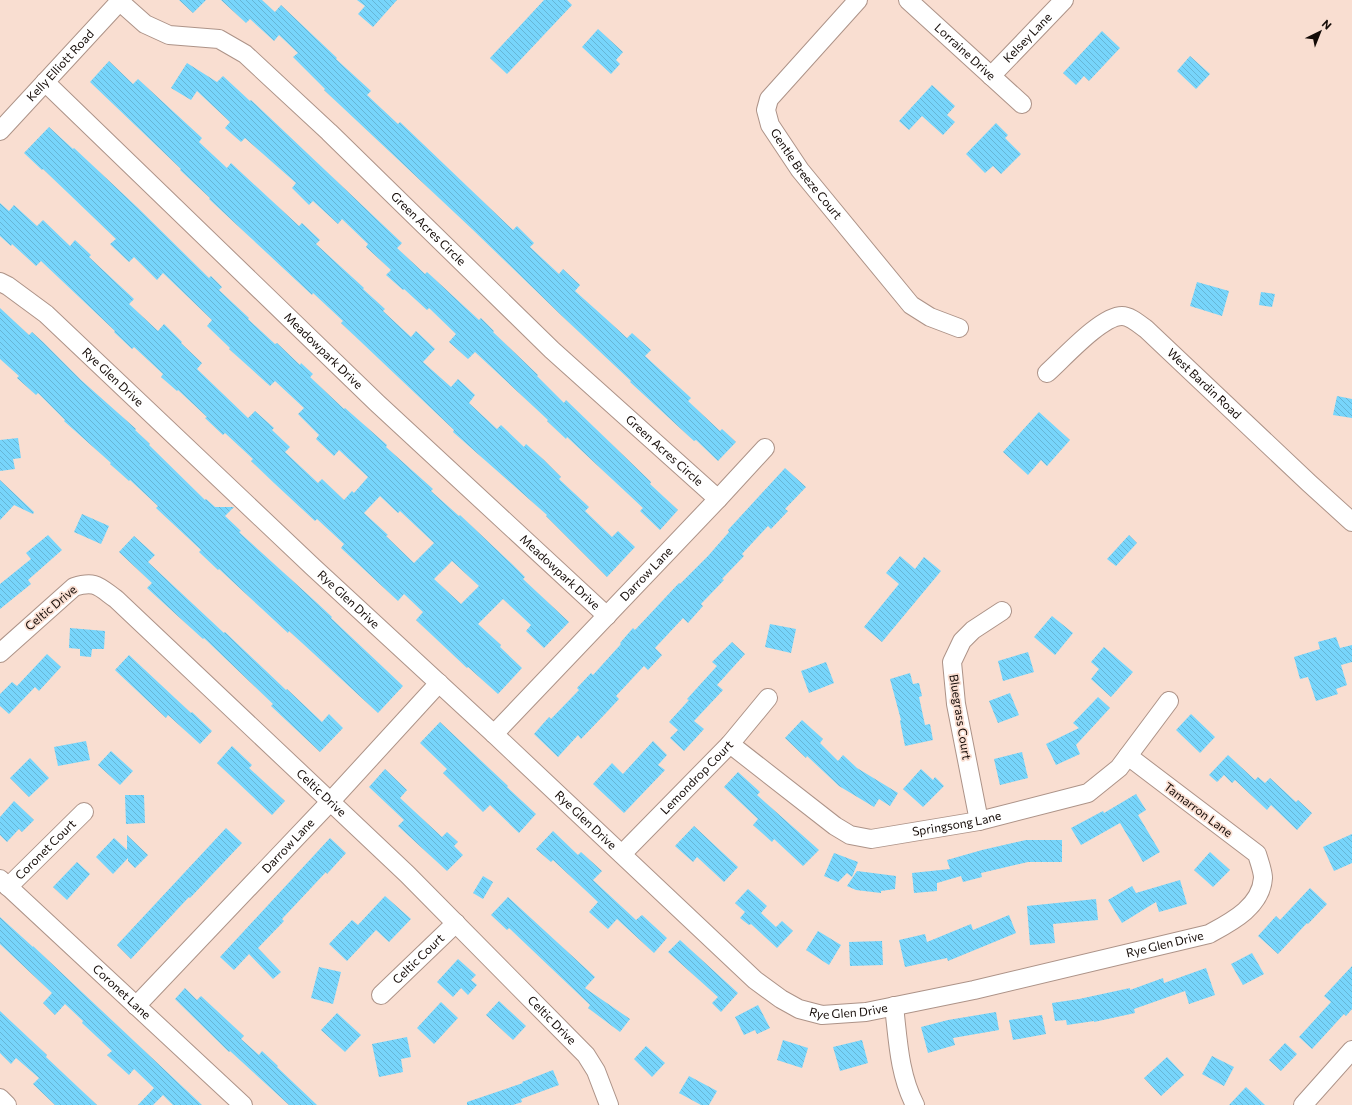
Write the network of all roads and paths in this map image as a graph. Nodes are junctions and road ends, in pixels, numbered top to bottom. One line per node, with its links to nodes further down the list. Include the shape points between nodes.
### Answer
1 (119, 0): 6 (street, Kelly Elliott Road); 13 (street, Green Acres Circle, via 145,24 168,35 219,39 245,54 552,350)
2 (858, 0): 10 (street, Gentle Breeze Court, via 769,99 766,110 770,125 800,170 911,305 930,317)
3 (908, 0): 5 (street, Lorraine Drive)
4 (1064, 0): 5 (street, Kelsey Lane)
5 (992, 76): 7 (street, Lorraine Drive)
6 (45, 82): 8 (street, Kelly Elliott Road); 16 (street, Meadowpark Drive, via 377,403)
7 (1022, 104)
8 (0, 131)
9 (0, 282): 18 (street, Rye Glen Drive, via 46,314)
10 (959, 328)
11 (1047, 373): 14 (street, West Bardin Road, via 1095,328 1112,318 1130,318 1146,329)
12 (765, 448): 13 (street, Darrow Lane)
13 (718, 499): 16 (street, Darrow Lane)
14 (1352, 522)
15 (1002, 611): 26 (street, Bluegrass Court, via 973,630 962,641 952,662 956,704)
16 (606, 616): 21 (street, Darrow Lane)
17 (0, 653): 24 (street, Celtic Drive, via 74,586 86,583 97,585)
18 (439, 683): 21 (street, Rye Glen Drive); 24 (street, Darrow Lane)
19 (768, 698): 22 (street, Lemondrop Court)
20 (1169, 701): 23 (street, Springsong Lane)
21 (494, 734): 27 (street, Rye Glen Drive)
22 (730, 744): 26 (street, Springsong Lane, via 850,835 871,839); 27 (street, Lemondrop Court)
23 (1128, 756): 26 (street, Springsong Lane, via 1119,768 1088,792); 28 (street, Tamarron Lane, via 1257,854)
24 (330, 802): 30 (street, Celtic Drive); 32 (street, Darrow Lane)
25 (84, 812): 29 (street, Coronet Court)
26 (979, 821)
27 (622, 854): 33 (street, Rye Glen Drive, via 755,980 781,999 799,1009 822,1015 866,1012)
28 (1261, 868): 33 (street, Rye Glen Drive, via 1263,878 1253,903 1238,918 1209,934 974,990)
29 (4, 883): 32 (street, Coronet Lane)
30 (456, 923): 31 (street, Celtic Court); 38 (street, Celtic Drive, via 586,1055 596,1071)
31 (381, 995)
32 (136, 1006): 37 (street, Coronet Lane)
33 (894, 1006): 39 (street, via 903,1074)
34 (1352, 1050): 40 (street)
35 (0, 1098): 36 (street)
36 (7, 1105)
37 (243, 1105)
38 (609, 1105)
39 (915, 1105)
40 (1303, 1105)

